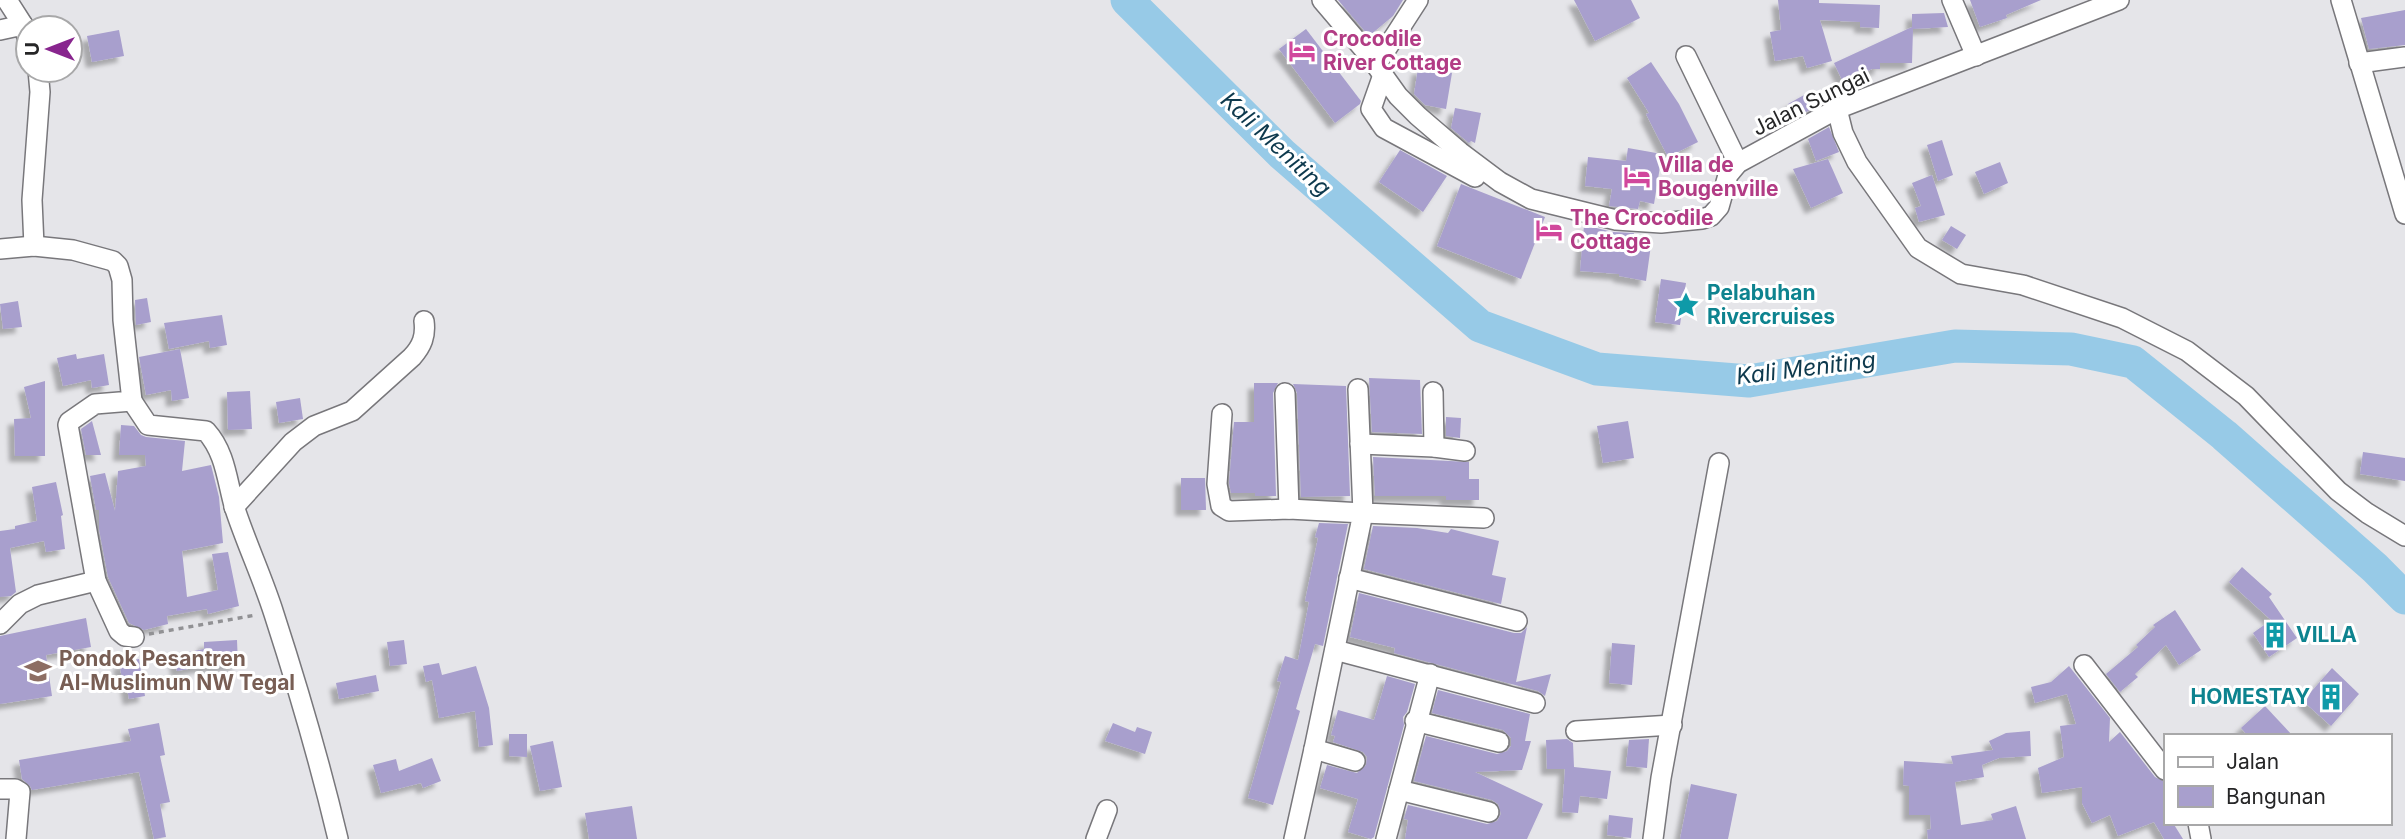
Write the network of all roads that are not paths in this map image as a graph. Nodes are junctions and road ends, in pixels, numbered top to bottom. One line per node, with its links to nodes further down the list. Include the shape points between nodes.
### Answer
1 (1322, 0): 10 (street, Jalan Sungai)
2 (1418, 0): 10 (street)
3 (1952, 0): 7 (street)
4 (2119, 0): 7 (street, Jalan Sungai)
5 (2341, 0): 9 (street)
6 (1686, 56): 13 (street)
7 (1976, 56): 12 (street, Jalan Sungai)
8 (2405, 57): 9 (street)
9 (2359, 63): 15 (street)
10 (1379, 70): 13 (street, Jalan Sungai, via 1438,135 1531,199 1616,220 1661,223 1702,219 1719,207 1728,175); 14 (street, via 1371,109 1384,128)
11 (39, 84): 16 (street)
12 (1837, 109): 13 (street, Jalan Sungai); 32 (street, via 1857,162 1918,248 1961,274 2023,285 2122,318 2187,351 2246,396 2338,491)
13 (1738, 163)
14 (1475, 177)
15 (2405, 214)
16 (34, 246): 17 (street); 22 (street, via 73,250 118,266)
17 (0, 249)
18 (424, 321): 28 (street, via 424,338 412,357 352,411 314,426 293,442)
19 (1358, 389): 24 (street)
20 (1285, 393): 29 (street)
21 (1433, 393): 25 (street)
22 (132, 401): 28 (street, via 154,427 206,431 222,457); 34 (street, via 96,404 68,425)
23 (1222, 414): 29 (street, via 1217,484 1222,506 1229,510)
24 (1360, 444): 25 (street); 30 (street)
25 (1434, 447): 26 (street)
26 (1465, 451)
27 (1719, 463): 43 (street)
28 (234, 507): 54 (street, via 274,612)
29 (1289, 509): 30 (street)
30 (1363, 513): 31 (street); 33 (street)
31 (1484, 518)
32 (2405, 536)
33 (1349, 578): 35 (street); 38 (street)
34 (96, 581): 36 (street, via 38,595 20,604); 37 (street, via 120,633)
35 (1517, 621)
36 (0, 624)
37 (134, 637)
38 (1335, 650): 40 (street); 46 (street)
39 (2084, 665): 48 (street)
40 (1430, 674): 41 (street); 42 (street)
41 (1535, 703)
42 (1415, 721): 45 (street); 50 (street)
43 (1672, 725): 44 (street); 58 (street)
44 (1576, 731)
45 (1499, 742)
46 (1314, 749): 47 (street); 56 (street)
47 (1355, 761)
48 (2164, 769)
49 (0, 789): 53 (street, via 20,792)
50 (1399, 790): 52 (street); 57 (street)
51 (1107, 810): 55 (street)
52 (1489, 812)
53 (16, 839)
54 (338, 839)
55 (1096, 839)
56 (1294, 839)
57 (1386, 839)
58 (1653, 839)

